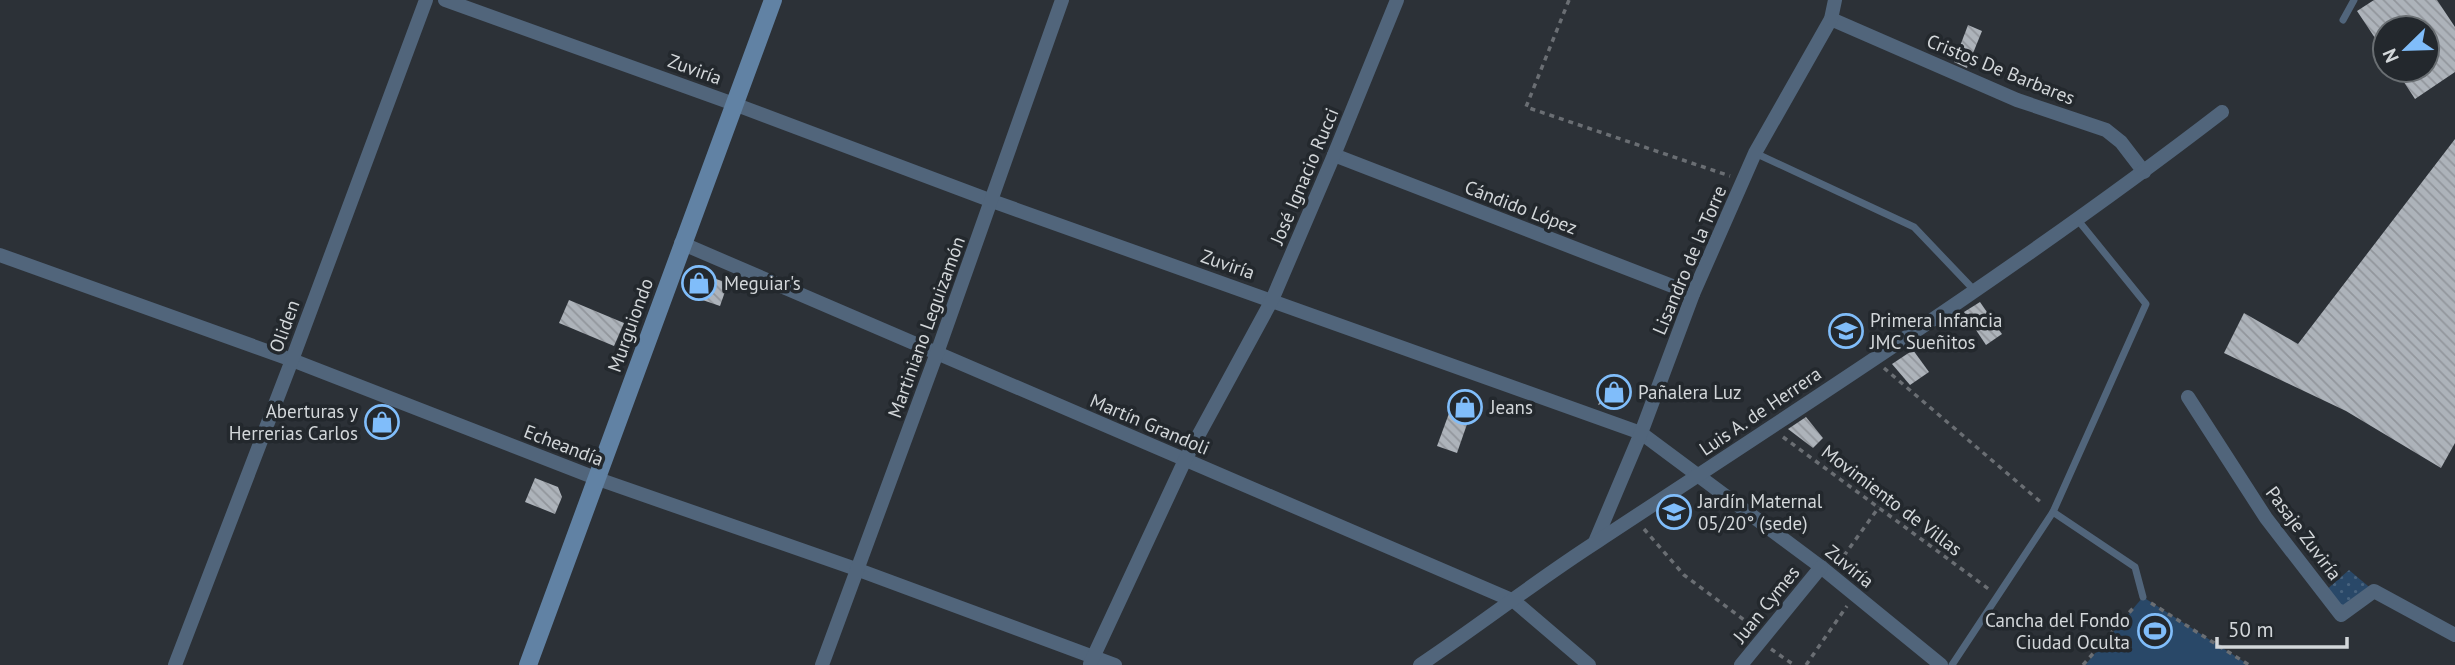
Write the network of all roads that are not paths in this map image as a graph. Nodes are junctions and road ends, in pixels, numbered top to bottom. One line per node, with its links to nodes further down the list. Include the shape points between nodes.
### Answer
1 (426, 0): 23 (street, Oliden)
2 (445, 0): 10 (street, Zuviría)
3 (773, 0): 10 (street, Murguiondo)
4 (1062, 0): 15 (street, Martiniano Leguizamón)
5 (1397, 0): 13 (street, José Ignacio Rucci)
6 (1835, 0): 8 (street, Lisandro de la Torre)
7 (2354, 0): 9 (lane)
8 (1831, 19): 12 (street, Lisandro de la Torre); 14 (street, Cristos De Barbares, via 2017,100 2106,130)
9 (2343, 20)
10 (734, 104): 15 (street, Zuviría); 17 (street, Murguiondo)
11 (2222, 112): 14 (street, Luis A. de Herrera)
12 (1755, 153): 19 (lane, via 1914,226); 20 (street, Lisandro de la Torre)
13 (1334, 155): 20 (street, Cándido López); 21 (street, José Ignacio Rucci)
14 (2144, 172): 16 (street, Luis A. de Herrera)
15 (992, 201): 21 (street, Zuviría); 22 (street, Martiniano Leguizamón)
16 (2077, 219): 19 (street, Luis A. de Herrera); 29 (lane, via 2146,304)
17 (681, 243): 22 (street, Martín Grandoli); 28 (street, Murguiondo)
18 (0, 255): 23 (street, Echeandía)
19 (1976, 292): 27 (street, Luis A. de Herrera)
20 (1693, 294): 25 (street, Lisandro de la Torre)
21 (1272, 300): 25 (street, Zuviría); 26 (street, José Ignacio Rucci)
22 (937, 353): 26 (street, Martín Grandoli); 31 (street, Martiniano Leguizamón)
23 (292, 360): 28 (street, Echeandía); 37 (street, Oliden)
24 (2188, 397): 35 (street, Pasaje Zuviría, via 2266,518 2342,615 2374,591)
25 (1641, 433): 27 (street, Zuviría); 30 (street, Lisandro de la Torre)
26 (1185, 460): 34 (street, Martín Grandoli); 36 (street, José Ignacio Rucci)
27 (1699, 476): 30 (street, Luis A. de Herrera); 32 (street, Zuviría)
28 (598, 479): 31 (street, Echeandía); 38 (street, Murguiondo)
29 (2053, 512): 33 (lane, via 2135,567); 45 (lane)
30 (1595, 542): 34 (street, Luis A. de Herrera)
31 (856, 569): 36 (street, Echeandía); 39 (street, Martiniano Leguizamón)
32 (1826, 570): 43 (street, Juan Cymes); 44 (street, Zuviría)
33 (2143, 597)
34 (1514, 601): 41 (street, Luis A. de Herrera); 42 (street, Martín Grandoli)
35 (2455, 635)
36 (1091, 661): 40 (street, Echeandía)
37 (175, 665)
38 (528, 665)
39 (822, 665)
40 (1115, 665)
41 (1420, 665)
42 (1589, 665)
43 (1741, 665)
44 (1941, 665)
45 (1952, 665)

